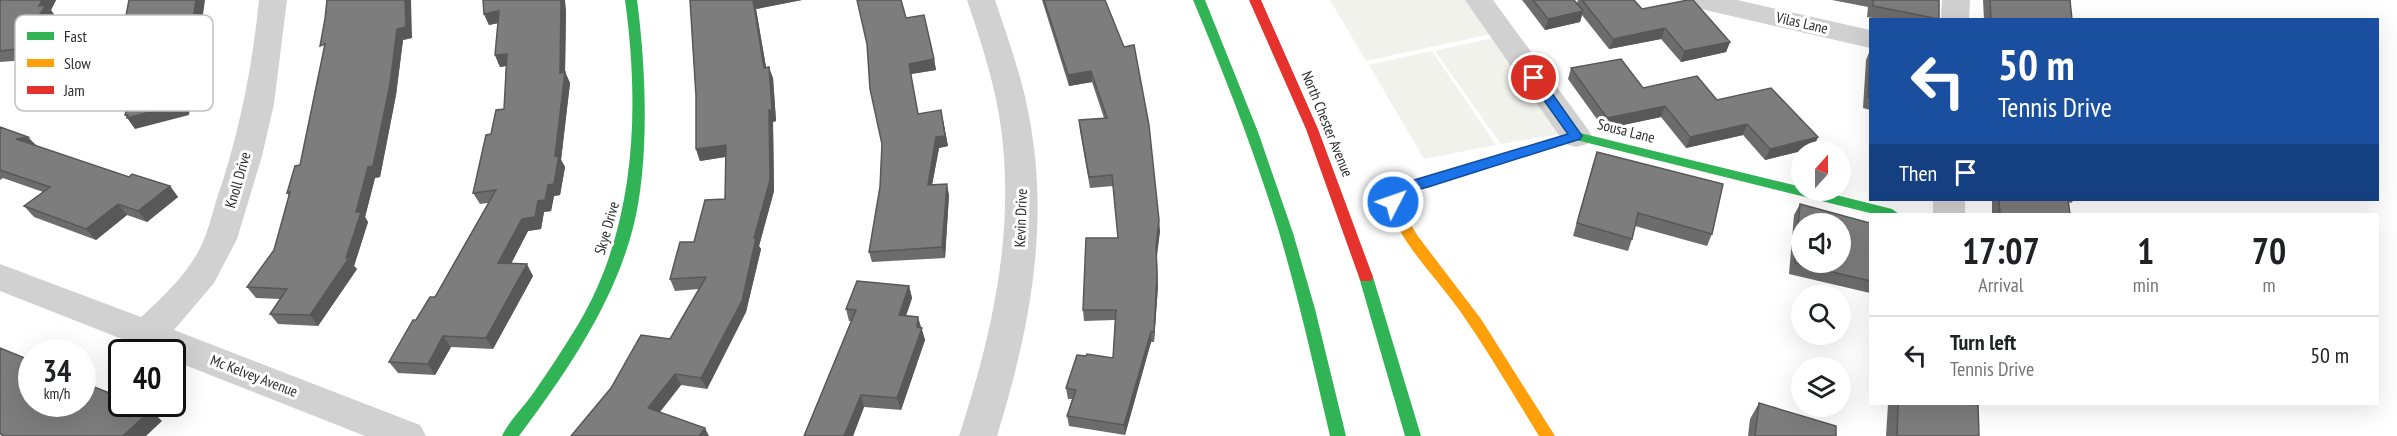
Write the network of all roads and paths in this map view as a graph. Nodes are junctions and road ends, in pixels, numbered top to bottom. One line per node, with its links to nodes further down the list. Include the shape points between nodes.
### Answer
1 (273, 0): 14 (street, Knoll Drive, via 259,105 216,249 177,305)
2 (631, 0): 16 (street, Skye Drive, via 637,82 635,168 631,203 617,257 572,351)
3 (981, 0): 17 (street, Kevin Drive, via 1016,127 1022,233 1015,301)
4 (1199, 0): 18 (street, via 1266,170 1296,269)
5 (1255, 0): 19 (street, North Chester Avenue, via 1326,162 1361,261)
6 (1479, 0): 11 (street)
7 (1698, 0): 10 (street, Vilas Lane)
8 (1956, 0): 9 (street)
9 (1955, 18)
10 (1869, 39)
11 (1576, 136): 12 (street, Sousa Lane); 20 (street, Sousa Lane, via 1410,185 1392,195 1412,238 1465,307)
12 (1888, 213)
13 (0, 278): 14 (street, Mc Kelvey Avenue)
14 (146, 334): 15 (street, Mc Kelvey Avenue)
15 (407, 436)
16 (510, 436)
17 (978, 436)
18 (1338, 436)
19 (1413, 436)
20 (1547, 436)

